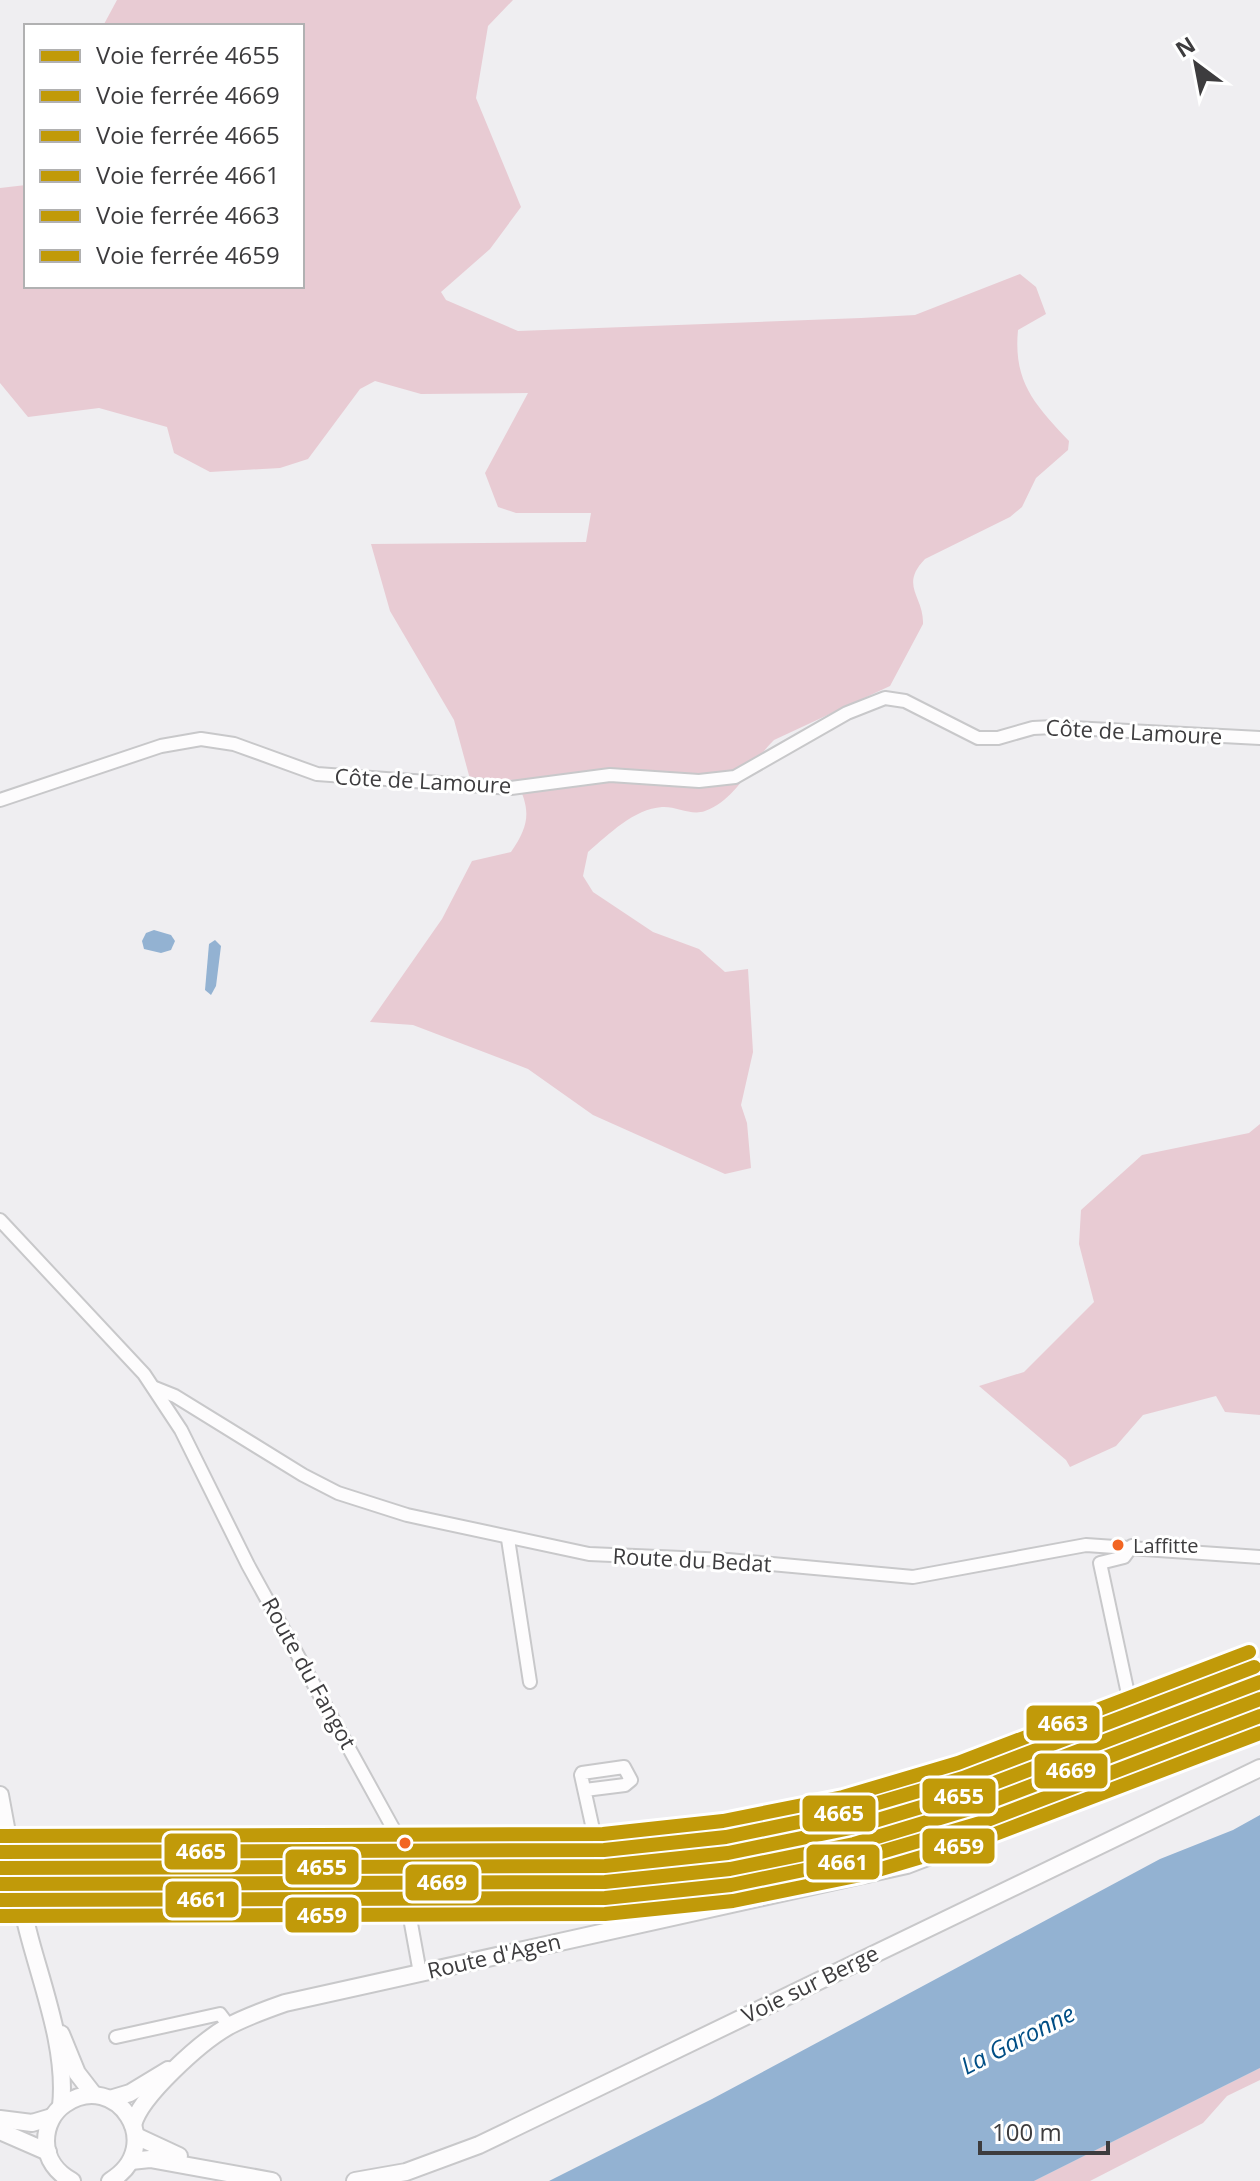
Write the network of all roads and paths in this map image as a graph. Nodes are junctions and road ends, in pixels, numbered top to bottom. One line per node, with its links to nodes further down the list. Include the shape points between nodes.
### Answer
1 (1260, 738): 2 (street, Côte de Lamoure, via 1054,727 978,738 891,698 847,713 752,769 720,780 610,775 511,788 389,781 317,774 234,744 201,739 161,746)
2 (0, 800)
3 (0, 1220): 4 (street)
4 (155, 1388): 5 (street, Route du Bedat, via 324,1487 393,1511); 15 (street, Route du Fangot, via 366,1775)
5 (508, 1539): 6 (street, Route du Bedat, via 617,1557 728,1560 913,1577 1050,1550); 9 (street)
6 (1132, 1546): 7 (street, Route du Bedat); 10 (street, via 1124,1557 1100,1563)
7 (1260, 1557)
8 (1260, 1675): 10 (street)
9 (530, 1682)
10 (1134, 1722): 16 (street, via 947,1790 799,1830 726,1843)
11 (1260, 1730): 18 (main road, Route d'Agen, via 907,1865)
12 (1260, 1768): 33 (main road, Voie sur Berge, via 470,2150 406,2172)
13 (585, 1790): 16 (street)
14 (0, 1795): 17 (main road)
15 (400, 1852): 16 (street); 18 (street, Route du Fangot)
16 (598, 1852)
17 (39, 1973): 22 (main road, via 73,2064); 23 (main road, via 60,2071)
18 (420, 1973): 19 (main road, Route d'Agen, via 285,2003)
19 (229, 2026): 20 (street, via 220,2014); 21 (main road, Route d'Agen)
20 (116, 2037)
21 (193, 2054): 22 (main road, Route d'Agen, via 130,2093); 25 (main road, Route d'Agen, via 142,2105)
22 (102, 2097): 23 (main road, Route d'Agen, via 77,2098); 25 (main road, via 124,2110)
23 (57, 2112): 24 (main road, via 32,2123); 27 (main road, via 47,2131)
24 (0, 2119)
25 (135, 2130): 28 (main road); 29 (main road, via 163,2151)
26 (0, 2131): 27 (main road)
27 (48, 2152): 31 (main road, via 57,2170)
28 (131, 2161): 29 (main road, via 150,2159); 30 (main road)
29 (230, 2174): 32 (main road)
30 (117, 2179)
31 (72, 2181)
32 (272, 2181)
33 (355, 2181)

